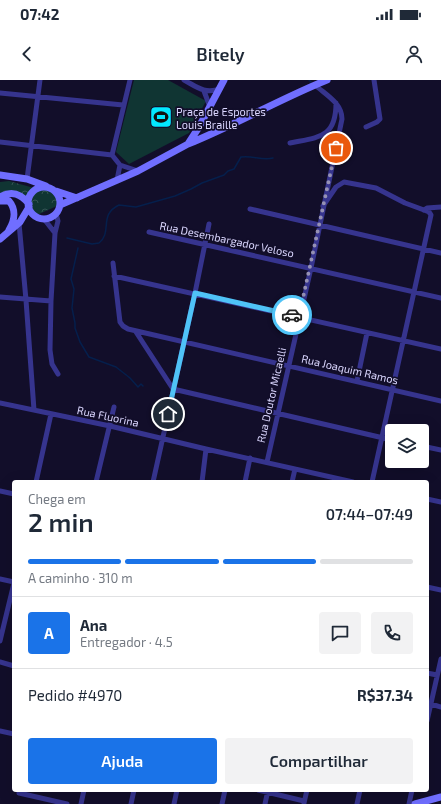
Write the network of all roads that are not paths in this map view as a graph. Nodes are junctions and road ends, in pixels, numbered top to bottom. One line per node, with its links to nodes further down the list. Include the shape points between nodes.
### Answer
1 (40, 80): 11 (street)
2 (130, 80): 13 (street)
3 (184, 80): 9 (street)
4 (224, 80): 8 (street)
5 (327, 80): 7 (street)
6 (374, 80): 16 (street, via 380,119)
7 (315, 85): 12 (street); 17 (street)
8 (220, 89): 9 (street); 14 (street)
9 (204, 91): 14 (street)
10 (0, 93): 11 (street)
11 (38, 97): 13 (street); 21 (street)
12 (336, 103): 19 (street, via 334,122 325,134); 35 (street, Rua Doutor Micaelli, via 342,112 342,119)
13 (123, 105): 22 (street)
14 (210, 107): 15 (street)
15 (199, 127): 17 (street, via 204,133); 20 (street)
16 (366, 127)
17 (211, 134): 20 (street)
18 (0, 142): 21 (street)
19 (290, 143)
20 (188, 144): 24 (street)
21 (31, 145): 22 (street); 26 (street)
22 (112, 155): 23 (street)
23 (120, 165): 24 (street); 27 (street)
24 (138, 171): 27 (street)
25 (0, 175): 26 (street)
26 (26, 178): 28 (street)
27 (117, 180): 31 (street)
28 (48, 187): 29 (street); 33 (street, via 36,189 29,198)
29 (56, 191): 31 (street); 34 (street)
30 (0, 196): 33 (street, via 15,193)
31 (77, 198): 34 (street)
32 (0, 201): 44 (street, via 9,201 13,207 13,221)
33 (29, 205): 40 (street, via 34,215); 41 (street)
34 (60, 206): 39 (street)
35 (323, 206): 38 (street, via 336,187 344,182 376,188 405,204); 43 (street, Rua Doutor Micaelli)
36 (441, 207): 38 (street)
37 (250, 209): 43 (street)
38 (424, 210): 49 (street, via 429,212 431,218)
39 (56, 214): 40 (street, via 51,218); 46 (street, via 58,221)
40 (41, 218): 41 (street); 46 (street)
41 (19, 222): 44 (street); 58 (street)
42 (209, 224): 48 (street)
43 (319, 226): 49 (street); 52 (street, Rua Doutor Micaelli)
44 (8, 231): 47 (street)
45 (149, 232): 48 (street, Rua Desembargador Veloso)
46 (55, 233): 59 (street)
47 (0, 239)
48 (206, 244): 52 (street, Rua Desembargador Veloso); 55 (street)
49 (423, 250): 50 (street); 54 (street)
50 (441, 254)
51 (113, 263): 53 (street)
52 (311, 268): 54 (street, Rua Desembargador Veloso); 60 (street, Rua Doutor Micaelli)
53 (114, 276): 55 (street); 61 (street, via 120,322 125,328)
54 (414, 292): 57 (street, Rua Desembargador Veloso); 63 (street)
55 (195, 293): 60 (street); 64 (street)
56 (0, 297): 58 (street)
57 (441, 298)
58 (26, 300): 59 (street); 74 (street)
59 (51, 301): 67 (street, via 50,350 52,364)
60 (299, 316): 62 (street); 66 (street, Rua Doutor Micaelli)
61 (136, 332): 64 (street, Rua Joaquim Ramos); 69 (street)
62 (367, 333): 63 (street); 68 (street)
63 (403, 341): 65 (street); 70 (street)
64 (183, 342): 66 (street, Rua Joaquim Ramos); 69 (street)
65 (441, 349)
66 (288, 366): 68 (street, Rua Joaquim Ramos); 76 (street, Rua Doutor Micaelli)
67 (58, 374)
68 (357, 381): 70 (street, Rua Joaquim Ramos)
69 (173, 389): 76 (street); 79 (street)
70 (393, 390): 71 (street, Rua Joaquim Ramos); 78 (street)
71 (441, 401)
72 (0, 403): 74 (street, Rua Fluorina)
73 (114, 407): 77 (street)
74 (34, 410): 75 (street, Rua Fluorina)
75 (51, 414): 77 (street, Rua Fluorina); 87 (street)
76 (278, 414): 78 (street); 85 (street, Rua Doutor Micaelli)
77 (110, 426): 79 (street, Rua Fluorina); 88 (street)
78 (382, 438): 80 (street); 94 (street)
79 (162, 439): 82 (street, Rua Fluorina); 89 (street)
80 (385, 439)
81 (429, 447): 83 (street)
82 (206, 450): 84 (street, Rua Fluorina); 90 (street)
83 (441, 450)
84 (250, 458): 85 (street, Rua Fluorina); 91 (street)
85 (266, 462): 86 (street, Rua Fluorina)
86 (295, 469): 92 (street); 93 (street, Rua Fluorina)
87 (36, 480)
88 (96, 480)
89 (153, 480)
90 (202, 480)
91 (245, 480)
92 (292, 480)
93 (335, 480)
94 (372, 480)
95 (0, 491): 96 (street)
96 (12, 494)
97 (429, 499): 98 (street)
98 (441, 502)
99 (0, 579): 100 (street)
100 (12, 582)
101 (429, 587): 103 (street)
102 (12, 590): 104 (street)
103 (441, 590)
104 (0, 641)
105 (441, 659): 109 (street)
106 (0, 662): 107 (street)
107 (12, 665)
108 (429, 673): 109 (street)
109 (437, 675): 110 (street)
110 (430, 704): 111 (street); 112 (street)
111 (441, 707)
112 (429, 710)
113 (0, 731): 114 (street)
114 (12, 732)
115 (84, 792): 129 (street)
116 (134, 792): 130 (street)
117 (177, 792): 131 (street)
118 (225, 792): 132 (street)
119 (268, 792): 133 (street)
120 (271, 792): 127 (street)
121 (307, 792): 127 (street)
122 (360, 792): 134 (street)
123 (412, 792): 135 (street)
124 (19, 793): 128 (street)
125 (441, 797): 126 (street)
126 (427, 802): 136 (street)
127 (304, 803)
128 (67, 804)
129 (81, 804)
130 (131, 804)
131 (174, 804)
132 (222, 804)
133 (265, 804)
134 (357, 804)
135 (409, 804)
136 (415, 804)

